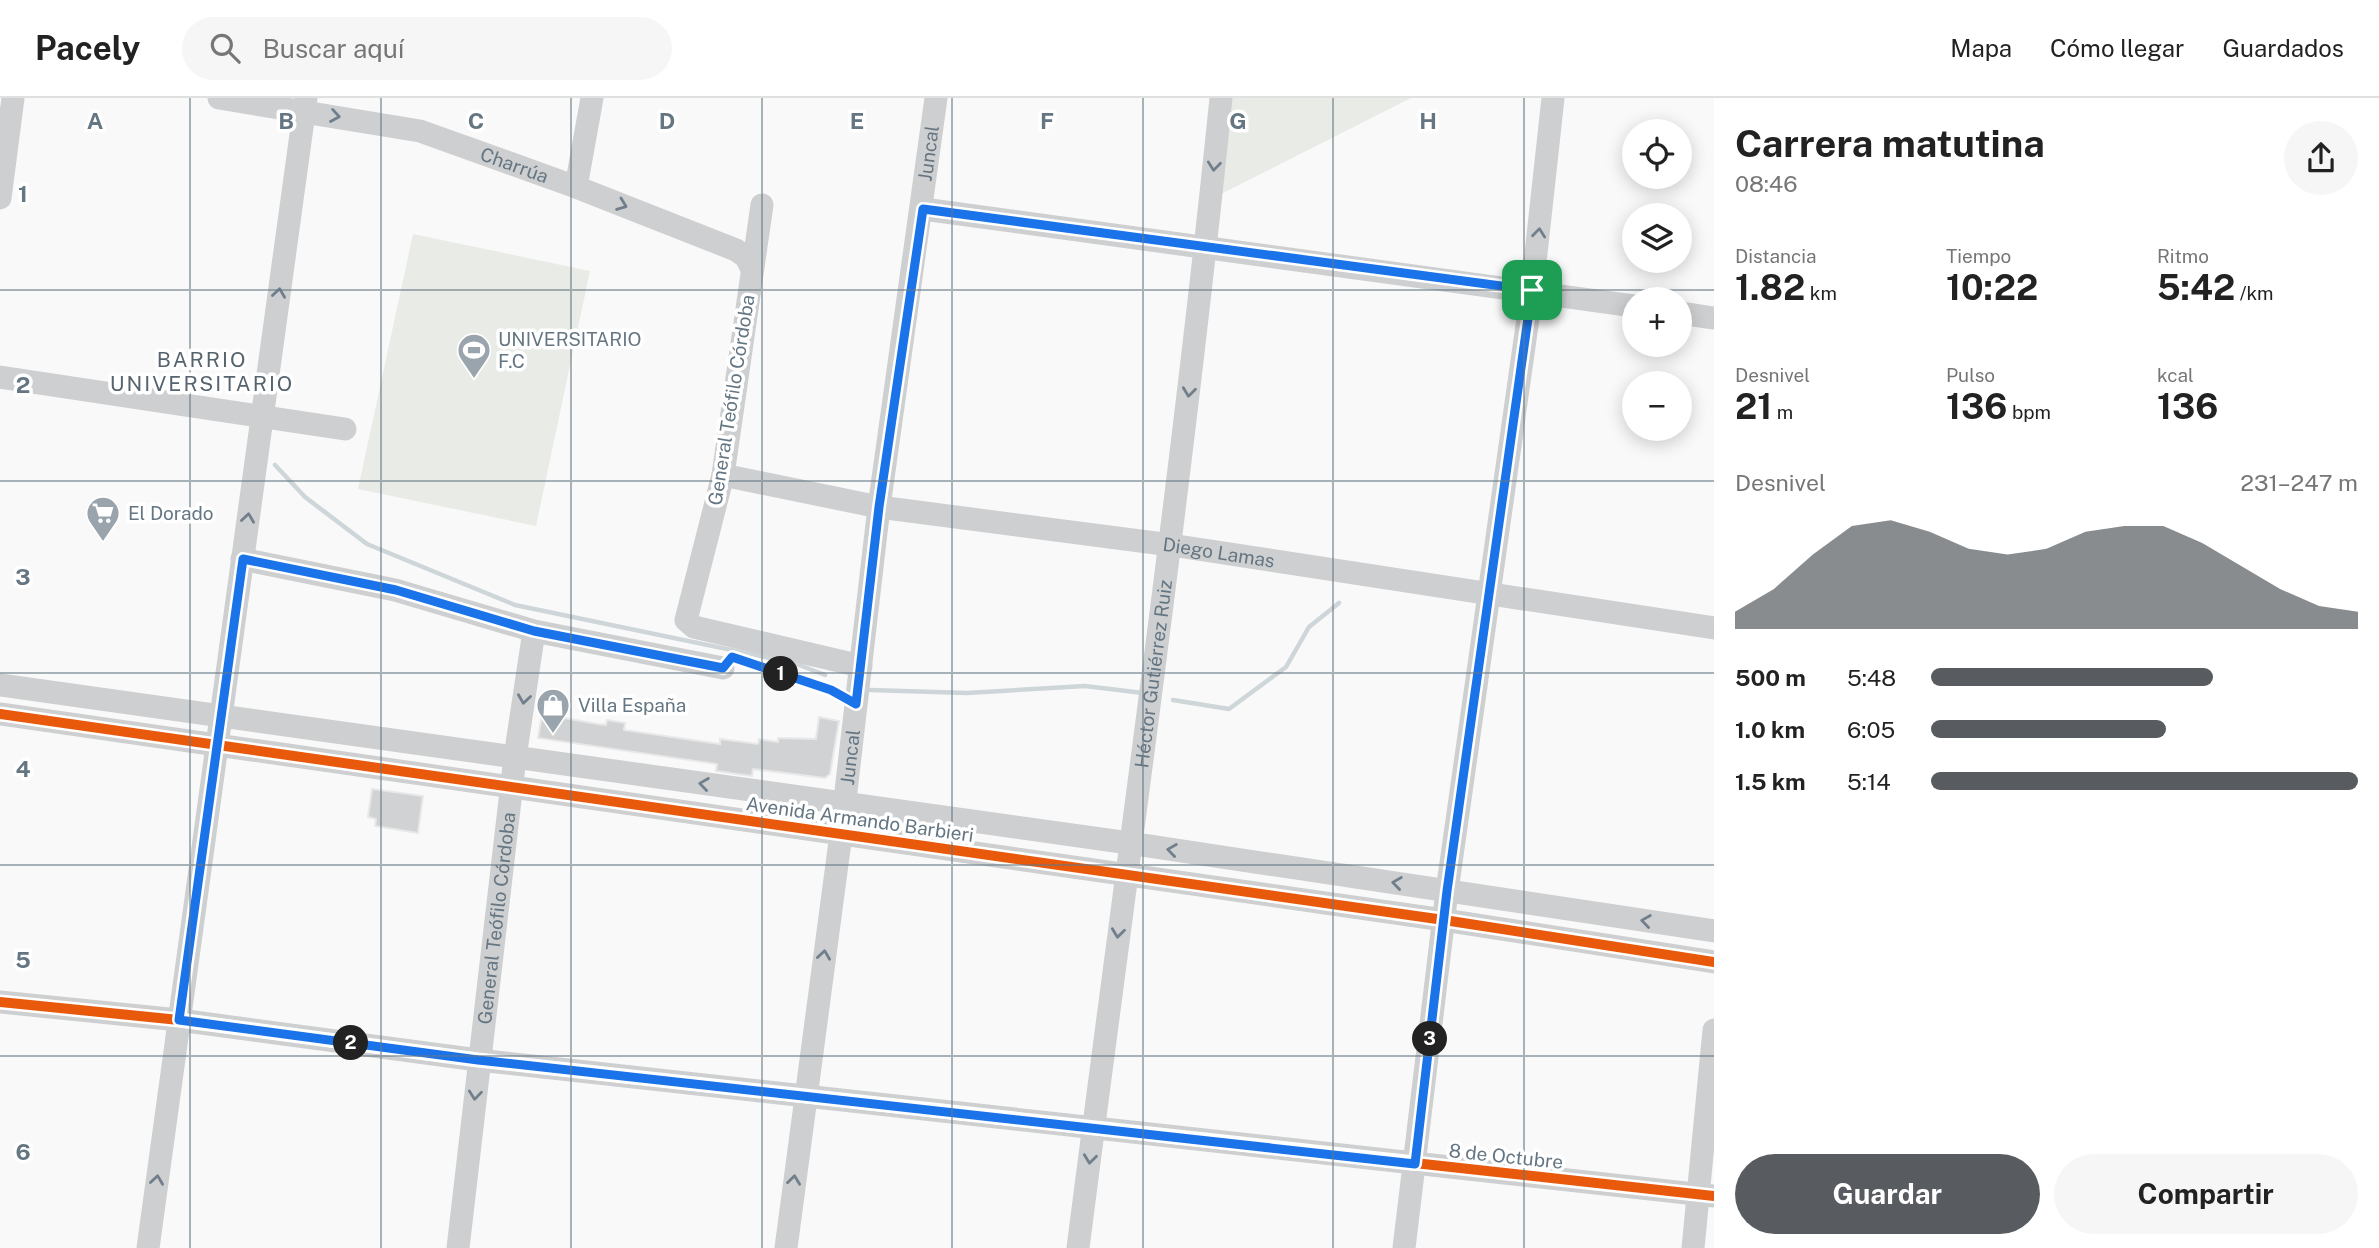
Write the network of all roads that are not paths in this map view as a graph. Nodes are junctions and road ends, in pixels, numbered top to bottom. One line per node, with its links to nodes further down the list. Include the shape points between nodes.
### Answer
1 (13, 98): 9 (street)
2 (219, 98): 7 (street, Charrúa)
3 (592, 98): 8 (street)
4 (936, 98): 11 (street, Juncal)
5 (1221, 98): 12 (street, Héctor Gutiérrez Ruiz, one-way to 12)
6 (1553, 98): 14 (street, one-way to 6)
7 (305, 104): 8 (street, Charrúa, one-way to 8, via 420,131); 19 (street, one-way to 7)
8 (576, 187): 13 (street, Charrúa, one-way to 13, via 736,250)
9 (0, 198)
10 (762, 205): 13 (street, General Teófilo Córdoba)
11 (923, 209): 12 (street); 22 (street, Juncal)
12 (1206, 247): 14 (street); 23 (street, Héctor Gutiérrez Ruiz, one-way to 23)
13 (752, 269): 21 (street, General Teófilo Córdoba)
14 (1532, 290): 15 (street); 25 (street)
15 (1622, 304)
16 (1692, 315): 17 (street)
17 (1714, 318)
18 (0, 377): 19 (street)
19 (262, 415): 20 (street); 24 (street, one-way to 19)
20 (345, 429)
21 (723, 475): 22 (street, Diego Lamas); 28 (street, General Teófilo Córdoba, via 686,620 694,627)
22 (879, 507): 23 (street, Diego Lamas); 28 (street, Juncal)
23 (1171, 545): 25 (street, Diego Lamas); 38 (street, Héctor Gutiérrez Ruiz)
24 (243, 559): 27 (street, via 396,590); 32 (street)
25 (1490, 594): 26 (street, Diego Lamas); 40 (street)
26 (1714, 628)
27 (534, 631): 29 (street); 34 (street, General Teófilo Córdoba, one-way to 34)
28 (861, 666): 36 (street, Juncal)
29 (723, 668)
30 (0, 685): 32 (street, Avenida Armando Barbieri)
31 (0, 714): 33 (street, Avenida Armando Barbieri)
32 (221, 716): 33 (street); 34 (street, Avenida Armando Barbieri)
33 (218, 742): 35 (street, Avenida Armando Barbieri); 45 (street)
34 (515, 757): 35 (street, General Teófilo Córdoba); 36 (street, Avenida Armando Barbieri, one-way to 34)
35 (512, 786): 37 (street, Avenida Armando Barbieri); 47 (street, General Teófilo Córdoba)
36 (844, 804): 37 (street, Juncal); 38 (street, Avenida Armando Barbieri)
37 (841, 834): 39 (street, Avenida Armando Barbieri); 48 (street, Juncal, one-way to 37)
38 (1129, 843): 39 (street, Héctor Gutiérrez Ruiz); 40 (street, Avenida Armando Barbieri, one-way to 38)
39 (1125, 876): 41 (street, Avenida Armando Barbieri); 49 (street, Héctor Gutiérrez Ruiz, one-way to 49)
40 (1447, 891): 41 (street); 42 (street, Avenida Armando Barbieri, one-way to 40)
41 (1444, 920): 43 (street, Avenida Armando Barbieri); 50 (street)
42 (1714, 931)
43 (1714, 962)
44 (0, 1002): 45 (street, 8 de Octubre)
45 (179, 1020): 47 (street, 8 de Octubre); 52 (street, one-way to 45)
46 (1714, 1030): 51 (street)
47 (478, 1060): 48 (street, 8 de Octubre); 53 (street, General Teófilo Córdoba, one-way to 53)
48 (804, 1097): 49 (street, 8 de Octubre); 54 (street, Juncal, one-way to 48)
49 (1094, 1126): 50 (street, 8 de Octubre); 55 (street, Héctor Gutiérrez Ruiz, one-way to 55)
50 (1415, 1164): 51 (street, 8 de Octubre); 56 (street)
51 (1706, 1196): 57 (street)
52 (148, 1248)
53 (458, 1248)
54 (786, 1248)
55 (1078, 1248)
56 (1404, 1248)
57 (1693, 1248)

